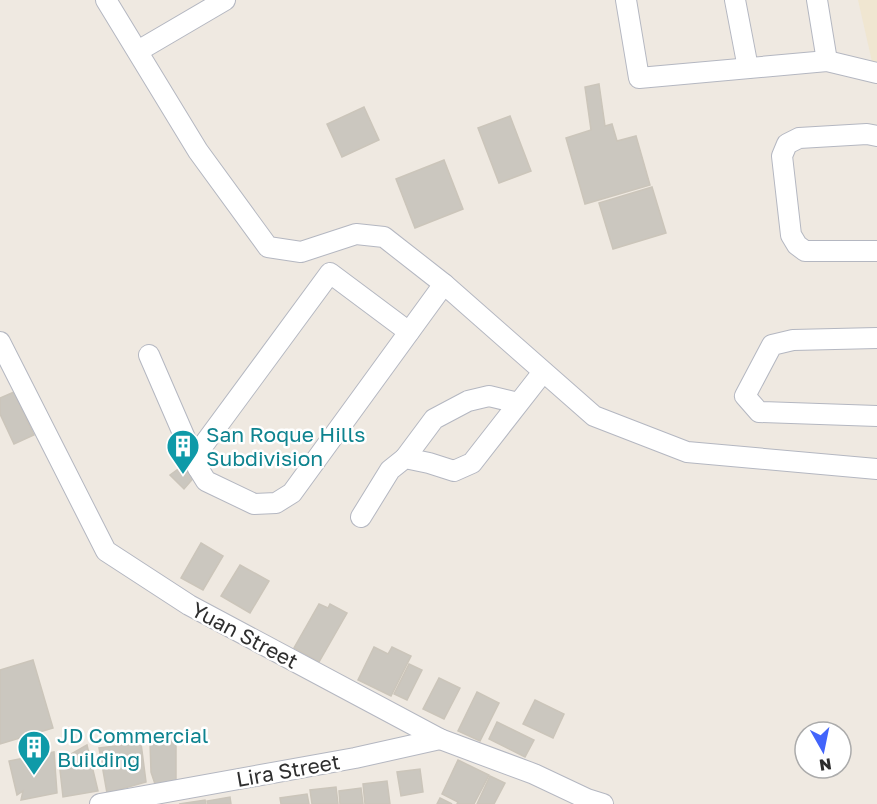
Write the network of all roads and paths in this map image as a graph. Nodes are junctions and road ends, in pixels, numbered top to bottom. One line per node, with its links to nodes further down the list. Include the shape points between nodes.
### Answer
1 (106, 0): 6 (street)
2 (225, 0): 6 (street)
3 (626, 0): 8 (street, via 639,78)
4 (735, 0): 8 (street)
5 (817, 0): 7 (street)
6 (138, 51): 12 (street, via 198,151 268,247 301,252 356,234 384,237)
7 (827, 61): 8 (street); 9 (street)
8 (748, 68)
9 (877, 73)
10 (877, 136): 11 (street, via 799,138 788,144 782,156 791,234 797,245 805,251)
11 (877, 251)
12 (444, 284): 13 (street); 17 (street)
13 (409, 332): 21 (street, via 291,493 276,504 255,504 235,495 206,481); 21 (street, via 330,273 199,451)
14 (877, 338): 19 (street, via 793,340 772,345 745,396 759,412)
15 (0, 342): 24 (street, Yuan Street, via 106,551 189,605)
16 (149, 355): 21 (street)
17 (543, 372): 18 (street); 22 (street, via 594,416 687,452)
18 (518, 403): 20 (street, via 489,396 468,401 434,419); 20 (street, via 472,463 454,471)
19 (877, 416)
20 (405, 458): 23 (street, via 390,470)
21 (198, 468)
22 (877, 469)
23 (361, 517)
24 (440, 739): 25 (street, Lira Street); 26 (street, Yuan Street)
25 (100, 804)
26 (603, 804)

